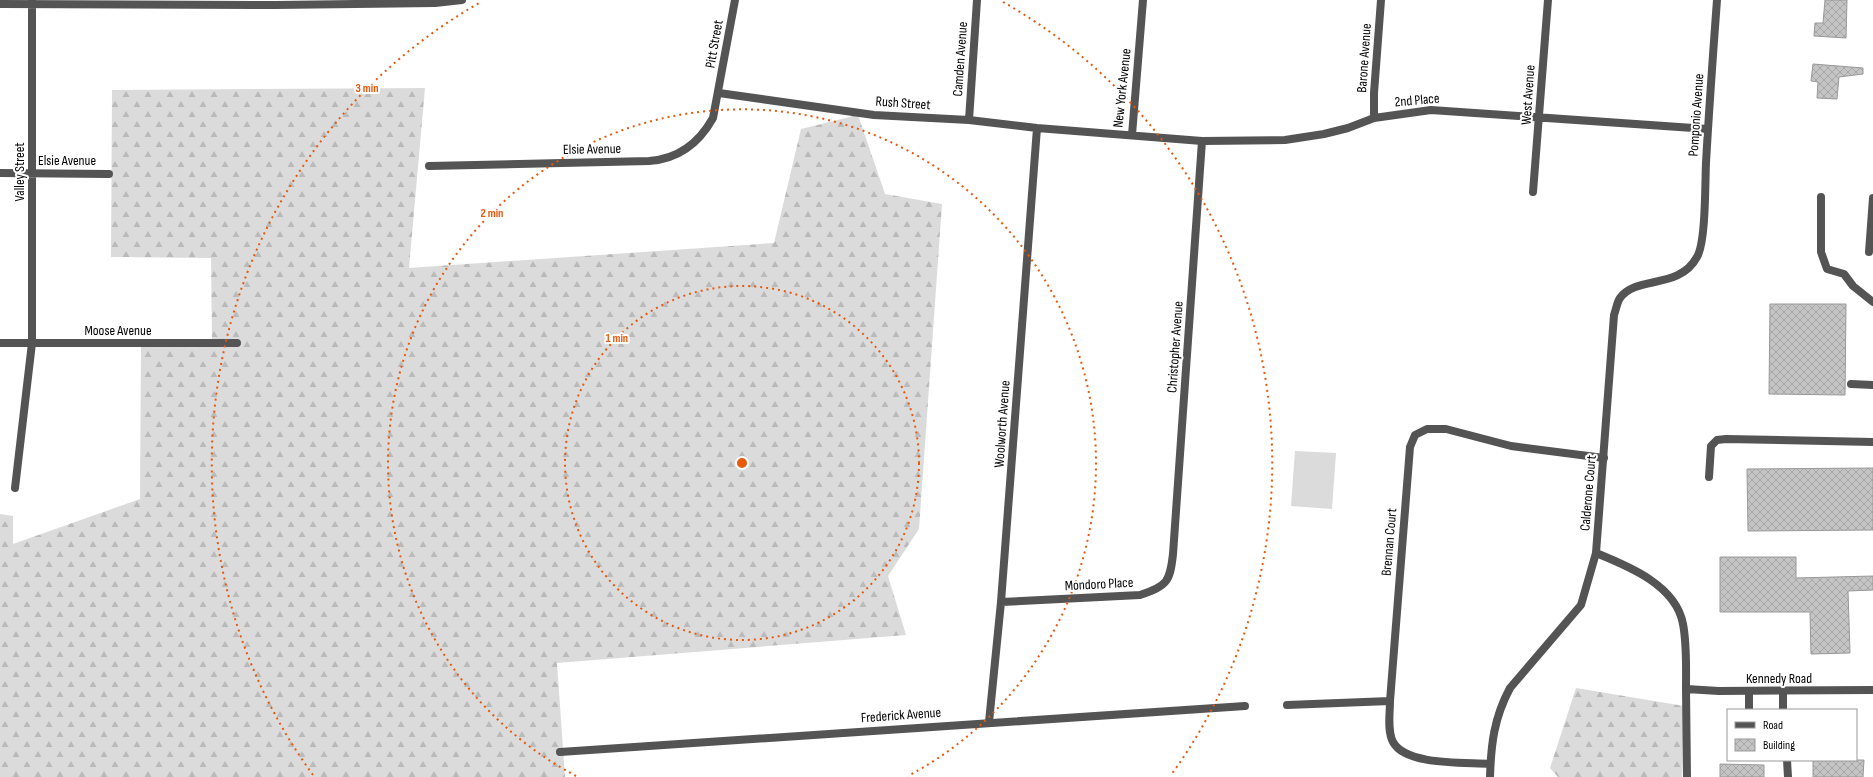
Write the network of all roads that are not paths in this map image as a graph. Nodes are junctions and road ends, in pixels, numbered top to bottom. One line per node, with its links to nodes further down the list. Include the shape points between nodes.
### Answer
1 (462, 0): 8 (street, via 435,4 292,5)
2 (735, 0): 10 (street, Pitt Street)
3 (977, 0): 13 (street, Camden Avenue)
4 (1143, 0): 17 (street, New York Avenue)
5 (1381, 0): 11 (street, Barone Avenue)
6 (1548, 0): 12 (street, West Avenue)
7 (1717, 0): 15 (street, Pomponio Avenue)
8 (32, 2): 9 (street); 21 (street, Valley Street)
9 (0, 4)
10 (718, 93): 13 (street, Rush Street, via 874,115); 19 (street, Elsie Avenue, via 713,118 706,131 685,151 672,157 649,161)
11 (1374, 118): 12 (street, 2nd Place, via 1432,110); 18 (street, 2nd Place, via 1324,134 1285,140)
12 (1539, 118): 15 (street, 2nd Place); 23 (street, West Avenue)
13 (969, 120): 14 (street, Rush Street)
14 (1037, 128): 16 (street, Rush Street); 40 (street, Woolworth Avenue)
15 (1708, 129): 26 (street, Pomponio Avenue)
16 (1087, 132): 17 (street, New York Avenue)
17 (1132, 135): 18 (street, 2nd Place)
18 (1202, 141): 39 (street, Christopher Avenue)
19 (429, 166)
20 (0, 173): 21 (street, Elsie Avenue)
21 (32, 173): 22 (street, Elsie Avenue); 30 (street, Valley Street)
22 (109, 174)
23 (1533, 192)
24 (1821, 197): 28 (street, via 1821,252 1827,269 1844,274 1853,286)
25 (1873, 198): 27 (street)
26 (1703, 231): 35 (street, Calderone Court, via 1698,256 1687,270 1671,279 1629,290 1619,298 1614,315)
27 (1869, 252)
28 (1873, 302)
29 (0, 343): 30 (street, Moose Avenue)
30 (32, 343): 31 (street, Moose Avenue); 37 (street, Valley Street)
31 (237, 343)
32 (1851, 384): 33 (street)
33 (1873, 385)
34 (1873, 442): 36 (street, via 1717,440 1711,446)
35 (1604, 458): 38 (street, Calderone Court); 45 (street, Brennan Court, via 1511,446 1446,429 1427,429 1415,435 1410,447)
36 (1710, 477)
37 (15, 488)
38 (1596, 553): 41 (street, via 1635,569 1656,584 1674,603 1683,623); 53 (street, Calderone Court, via 1581,605 1510,688 1503,700 1495,720)
39 (1173, 554): 40 (street, Mondoro Place, via 1168,581 1155,590 1140,595)
40 (1001, 602): 50 (street, Woolworth Avenue)
41 (1686, 689): 43 (street, Kennedy Road); 55 (street)
42 (1873, 690): 44 (street, Kennedy Road)
43 (1749, 691): 44 (street, Kennedy Road); 48 (street)
44 (1783, 691): 49 (street)
45 (1390, 701): 46 (street); 53 (street, Brennan Court, via 1393,742 1404,753 1431,761)
46 (1287, 705)
47 (1244, 706): 50 (street, Frederick Avenue)
48 (1749, 709)
49 (1783, 709)
50 (989, 722): 51 (street, Frederick Avenue)
51 (560, 752)
52 (1787, 761): 56 (street)
53 (1490, 764): 54 (street, Calderone Court)
54 (1490, 777)
55 (1686, 777)
56 (1788, 777)

